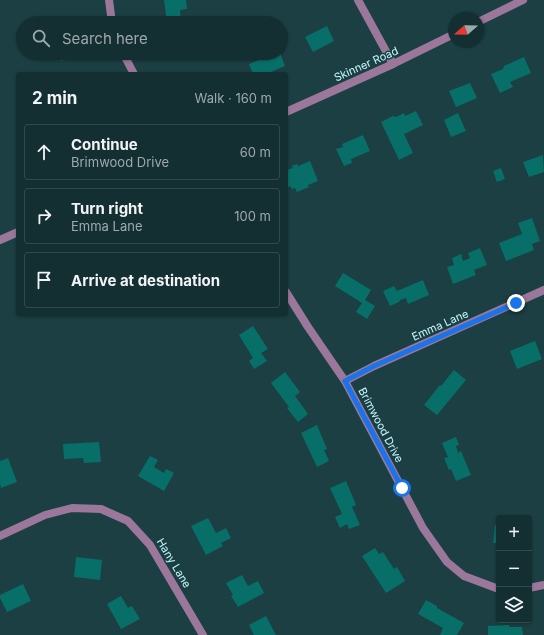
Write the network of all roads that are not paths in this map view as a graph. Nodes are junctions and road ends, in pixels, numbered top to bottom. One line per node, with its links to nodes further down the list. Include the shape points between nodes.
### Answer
1 (109, 0): 4 (street)
2 (358, 0): 8 (street)
3 (523, 0): 5 (street)
4 (111, 16)
5 (484, 19)
6 (448, 37): 8 (street, Skinner Road)
7 (127, 60): 9 (street)
8 (393, 64): 10 (street, Skinner Road)
9 (133, 72)
10 (288, 111)
11 (16, 233): 12 (street)
12 (0, 240)
13 (544, 290): 15 (street, Emma Lane)
14 (288, 295): 15 (street, Brimwood Drive)
15 (345, 381): 19 (street, Brimwood Drive, via 423,528 447,562 464,576)
16 (0, 536): 20 (street, Hany Lane, via 45,515 72,508 101,509 128,521 150,544)
17 (544, 585): 18 (street)
18 (532, 587)
19 (496, 588)
20 (203, 635)

